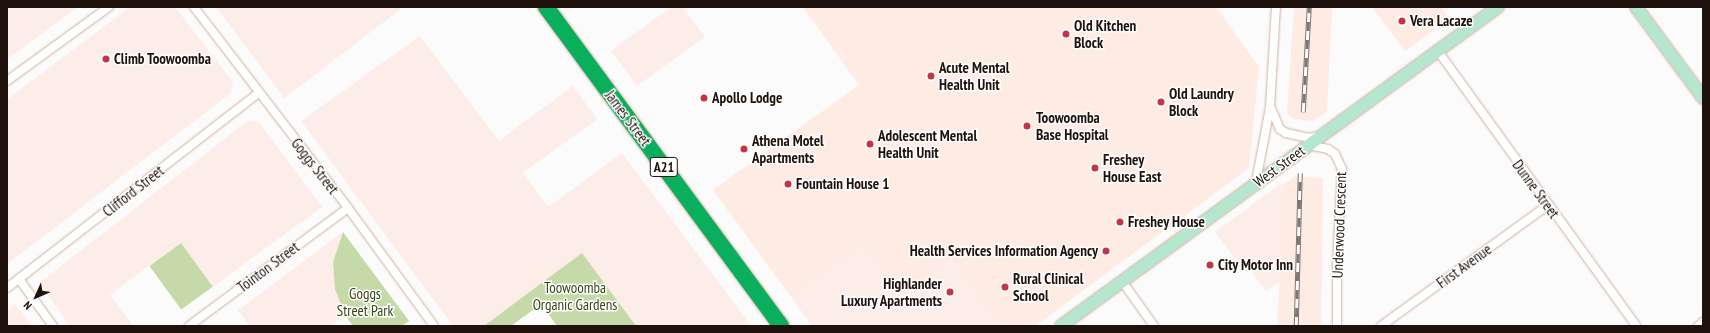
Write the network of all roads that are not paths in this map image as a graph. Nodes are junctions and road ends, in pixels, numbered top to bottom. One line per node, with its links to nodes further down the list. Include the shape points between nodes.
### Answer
1 (109, 7): 8 (street)
2 (194, 7): 9 (street, Goggs Street)
3 (546, 7): 24 (highway, James Street / A21)
4 (1276, 7): 11 (street)
5 (1498, 7): 7 (main road, West Street)
6 (1636, 7): 10 (main road)
7 (1438, 51): 12 (main road, West Street); 15 (street, Dunne Street)
8 (7, 81)
9 (258, 93): 16 (street, Goggs Street); 17 (street, Clifford Street)
10 (1703, 98)
11 (1270, 107): 12 (street, via 1280,129 1286,133 1309,138); 14 (street)
12 (1320, 136): 13 (main road, West Street)
13 (1308, 144): 14 (main road, West Street); 27 (street, Underwood Crescent, via 1328,149 1335,154 1342,169)
14 (1256, 182): 18 (main road, West Street)
15 (1547, 206): 28 (street, First Avenue); 29 (street, Dunne Street)
16 (348, 208): 22 (street, Tointon Street); 23 (street, Goggs Street)
17 (19, 279): 19 (street, Clifford Street); 21 (street)
18 (1122, 281): 25 (main road, West Street); 26 (street)
19 (7, 288)
20 (1703, 322): 30 (street)
21 (53, 326)
22 (189, 326)
23 (434, 326)
24 (781, 326)
25 (1061, 326)
26 (1154, 326)
27 (1338, 326)
28 (1381, 326)
29 (1636, 326)
30 (1698, 326)

